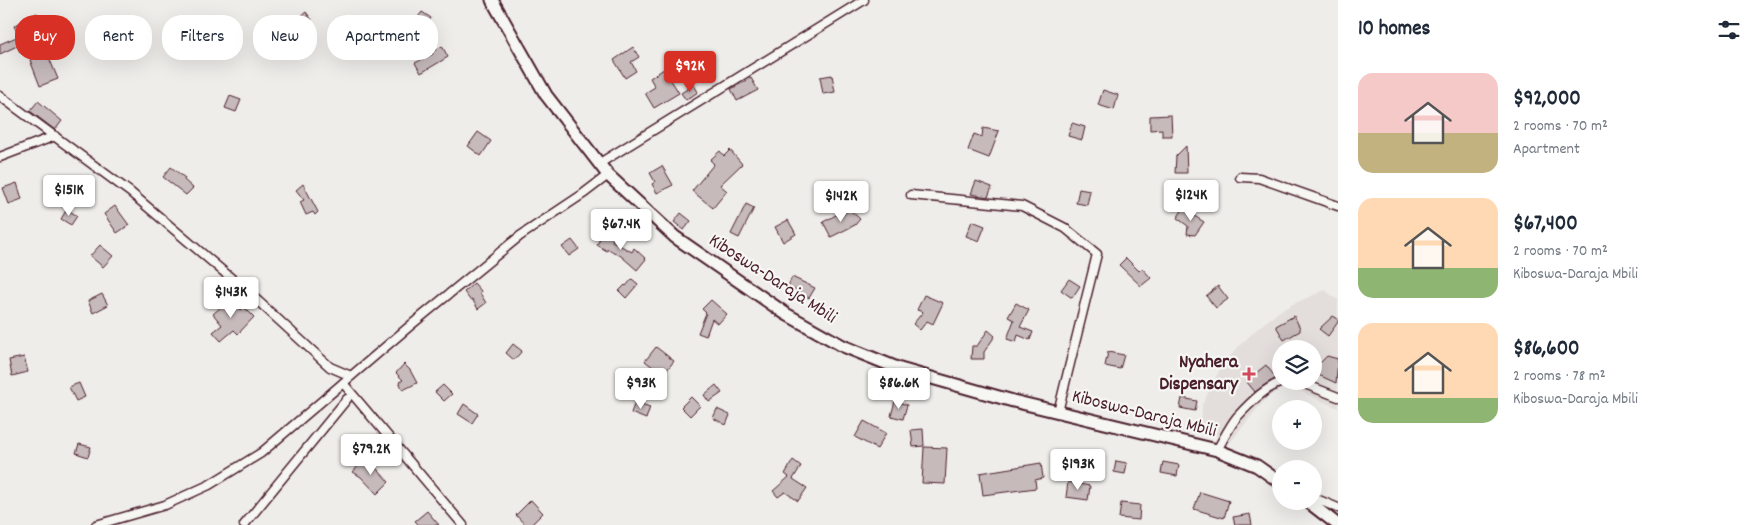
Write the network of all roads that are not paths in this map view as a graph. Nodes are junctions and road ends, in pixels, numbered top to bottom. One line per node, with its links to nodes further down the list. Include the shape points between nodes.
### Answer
1 (492, 0): 6 (main road, Kiboswa-Daraja Mbili, via 546,94)
2 (864, 0): 6 (street)
3 (0, 96): 4 (street)
4 (55, 136): 5 (street); 11 (street, via 130,192 330,367)
5 (0, 157)
6 (600, 163): 7 (main road, Kiboswa-Daraja Mbili)
7 (608, 175): 11 (street, via 520,236); 17 (main road, Kiboswa-Daraja Mbili, via 675,237 786,314 844,346 900,368)
8 (1240, 177): 10 (street, via 1260,178)
9 (911, 194): 17 (street, via 1022,206 1065,228 1097,254)
10 (1338, 206)
11 (351, 376): 12 (street)
12 (343, 383): 24 (street, via 260,453 209,485 165,505); 26 (street)
13 (1272, 387): 18 (street, via 1236,418)
14 (1320, 390): 15 (street)
15 (1338, 397)
16 (347, 399): 25 (street)
17 (1058, 412): 18 (main road, Kiboswa-Daraja Mbili)
18 (1217, 450): 19 (main road, Kiboswa-Daraja Mbili, via 1257,466)
19 (1272, 477)
20 (1322, 501): 21 (street)
21 (1338, 508)
22 (1319, 510): 23 (main road)
23 (1338, 524)
24 (96, 525)
25 (244, 525)
26 (463, 525)

